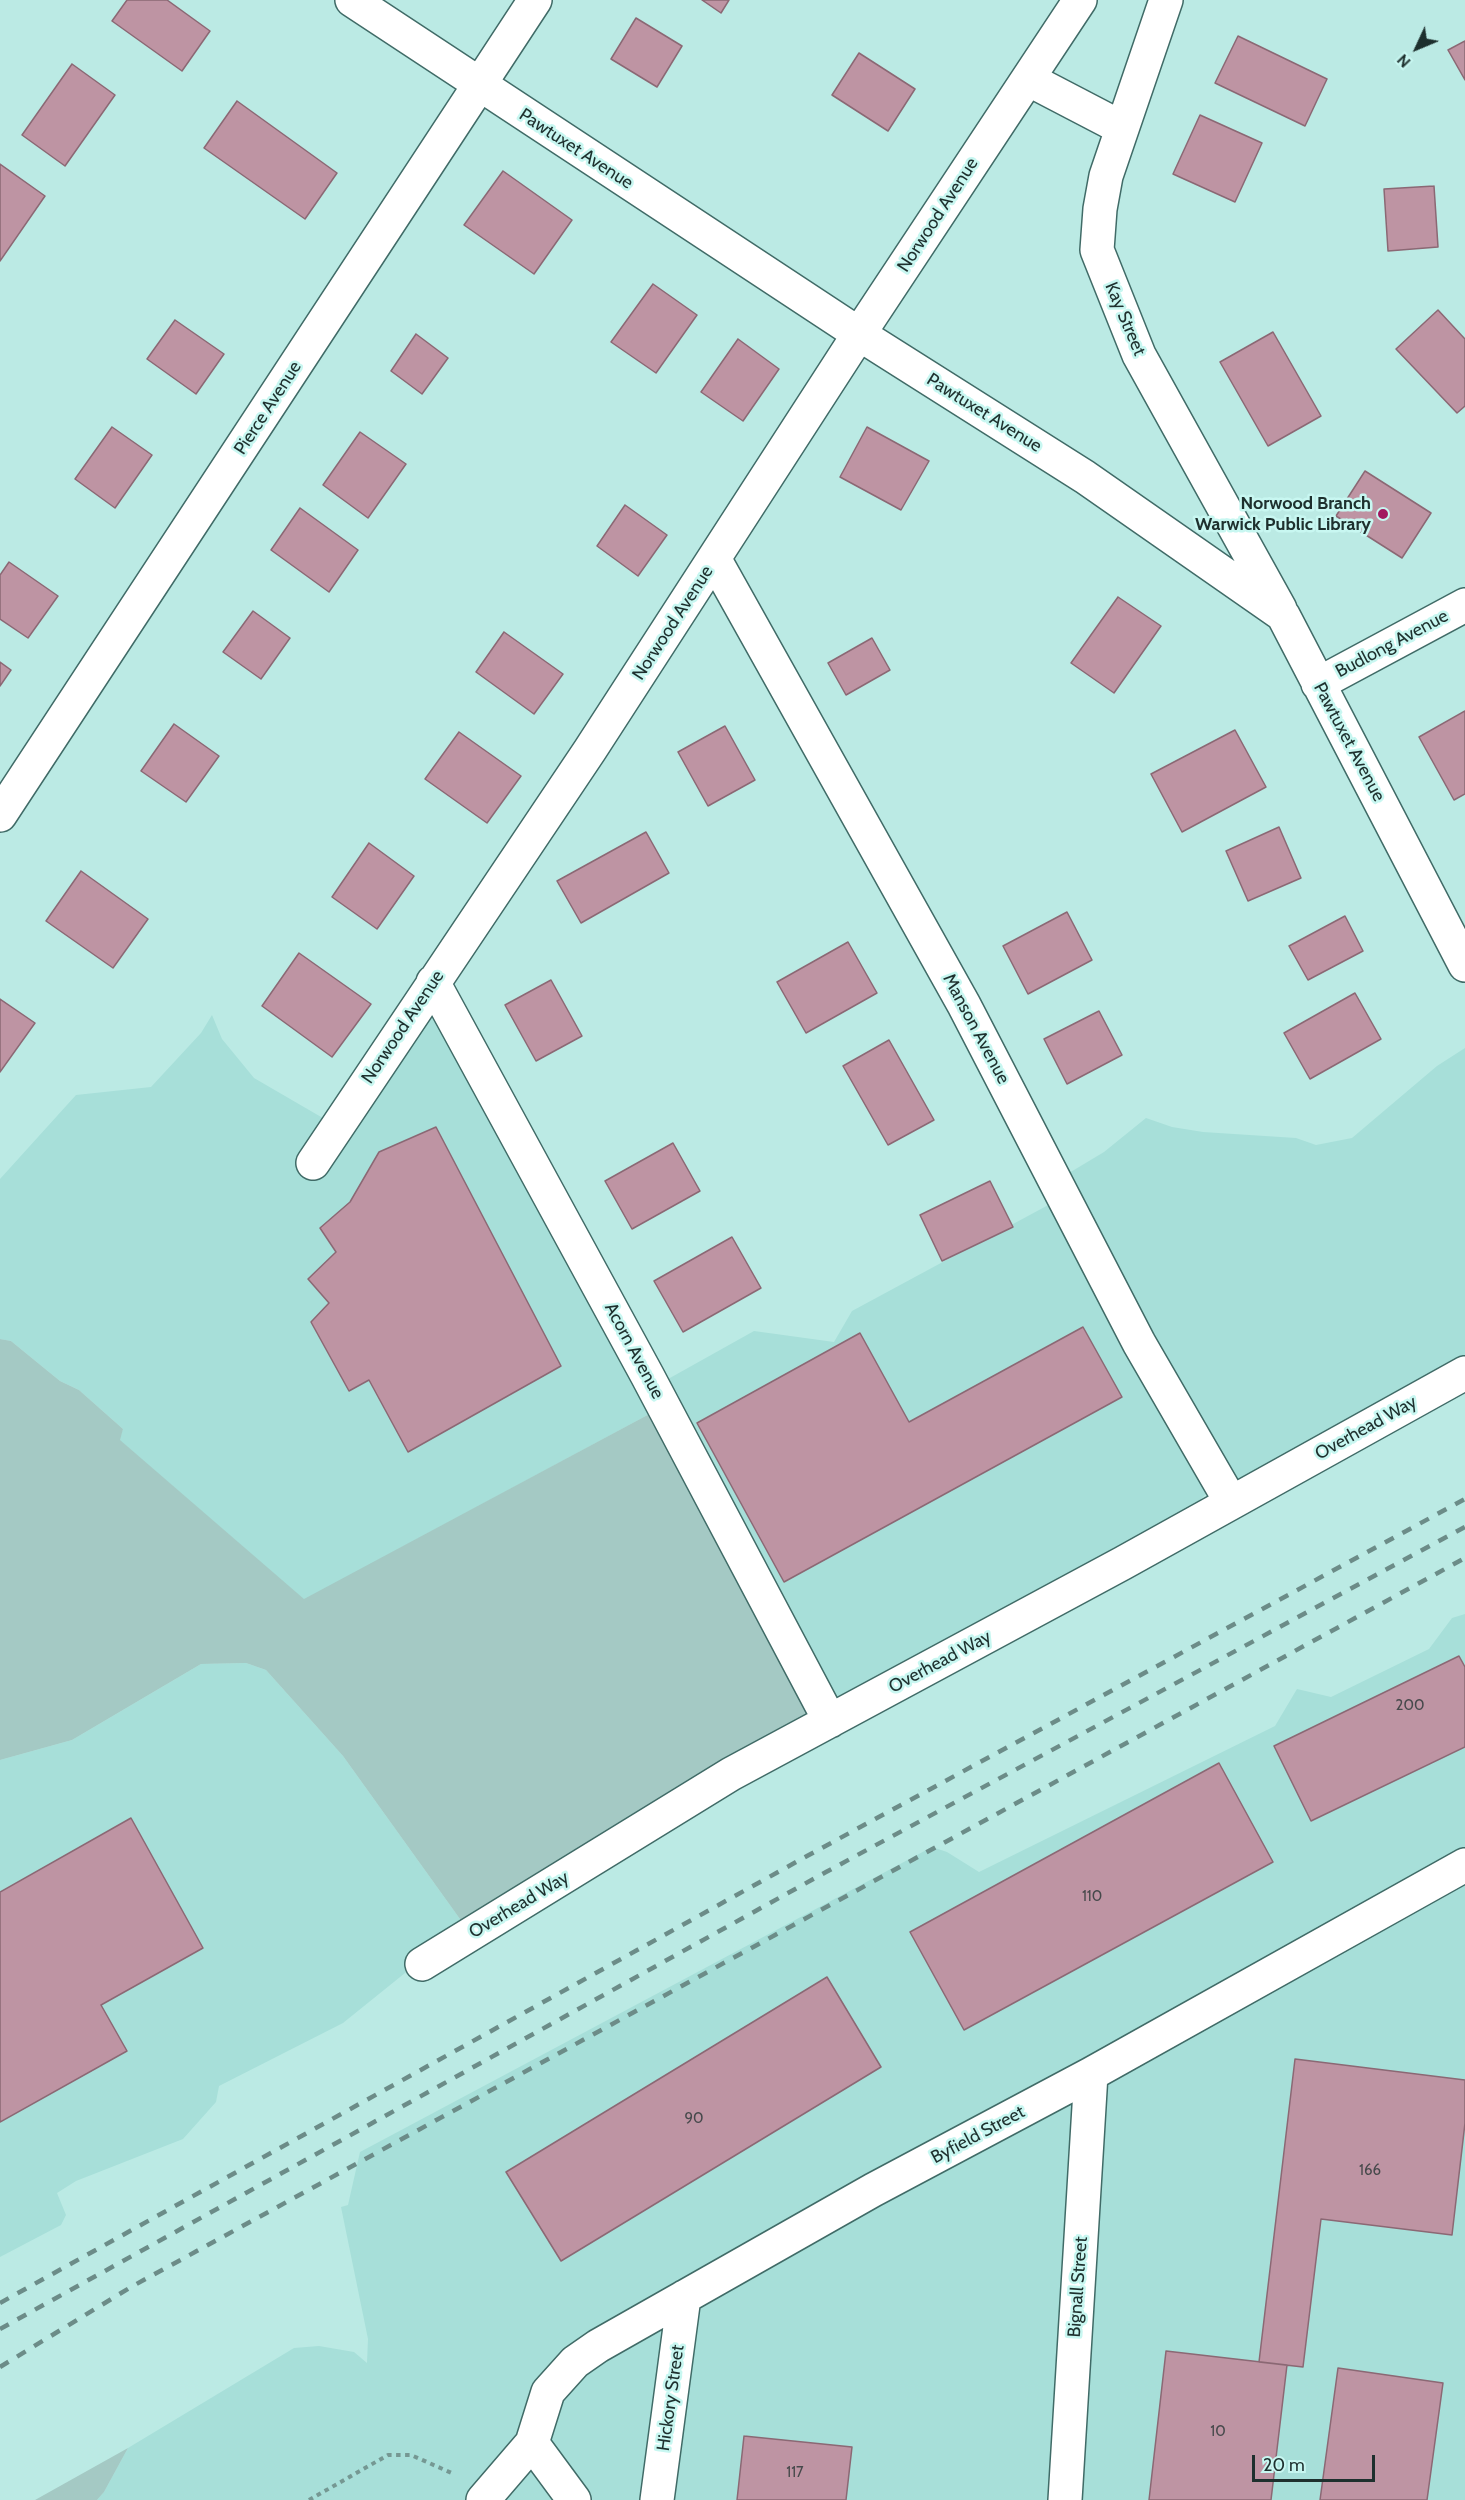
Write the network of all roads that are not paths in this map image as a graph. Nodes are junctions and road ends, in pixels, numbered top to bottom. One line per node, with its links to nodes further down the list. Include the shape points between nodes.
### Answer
1 (352, 0): 6 (street, Pawtuxet Avenue)
2 (535, 0): 6 (street, Pierce Avenue)
3 (1080, 0): 5 (street, Norwood Avenue)
4 (1166, 0): 7 (street, Kay Street)
5 (1028, 79): 7 (street); 8 (street, Norwood Avenue)
6 (479, 86): 8 (street, Pawtuxet Avenue); 13 (street, Pierce Avenue)
7 (1122, 128): 11 (street, Kay Street, via 1106,176 1097,250 1139,355)
8 (859, 334): 9 (street, Norwood Avenue); 11 (street, Pawtuxet Avenue, via 1085,477)
9 (715, 560): 15 (street, Norwood Avenue); 18 (street, Manson Avenue, via 964,1005 1139,1343)
10 (1465, 605): 12 (street, Budlong Avenue)
11 (1283, 615): 12 (street, Pawtuxet Avenue)
12 (1318, 684): 14 (street, Pawtuxet Avenue)
13 (0, 815)
14 (1465, 965)
15 (433, 982): 16 (street, Norwood Avenue); 19 (street, Acorn Avenue)
16 (313, 1163)
17 (1465, 1373): 18 (street, Overhead Way)
18 (1231, 1502): 19 (street, Overhead Way)
19 (830, 1721): 21 (street, Overhead Way, via 731,1774)
20 (1465, 1865): 22 (street, Byfield Street)
21 (422, 1964)
22 (1091, 2074): 23 (street, Byfield Street, via 873,2190); 28 (street, Bignall Street)
23 (684, 2297): 24 (street, Byfield Street, via 598,2346 560,2376 548,2392); 27 (street, Hickory Street)
24 (532, 2443): 25 (street); 26 (street)
25 (483, 2500)
26 (574, 2500)
27 (657, 2500)
28 (1065, 2500)

